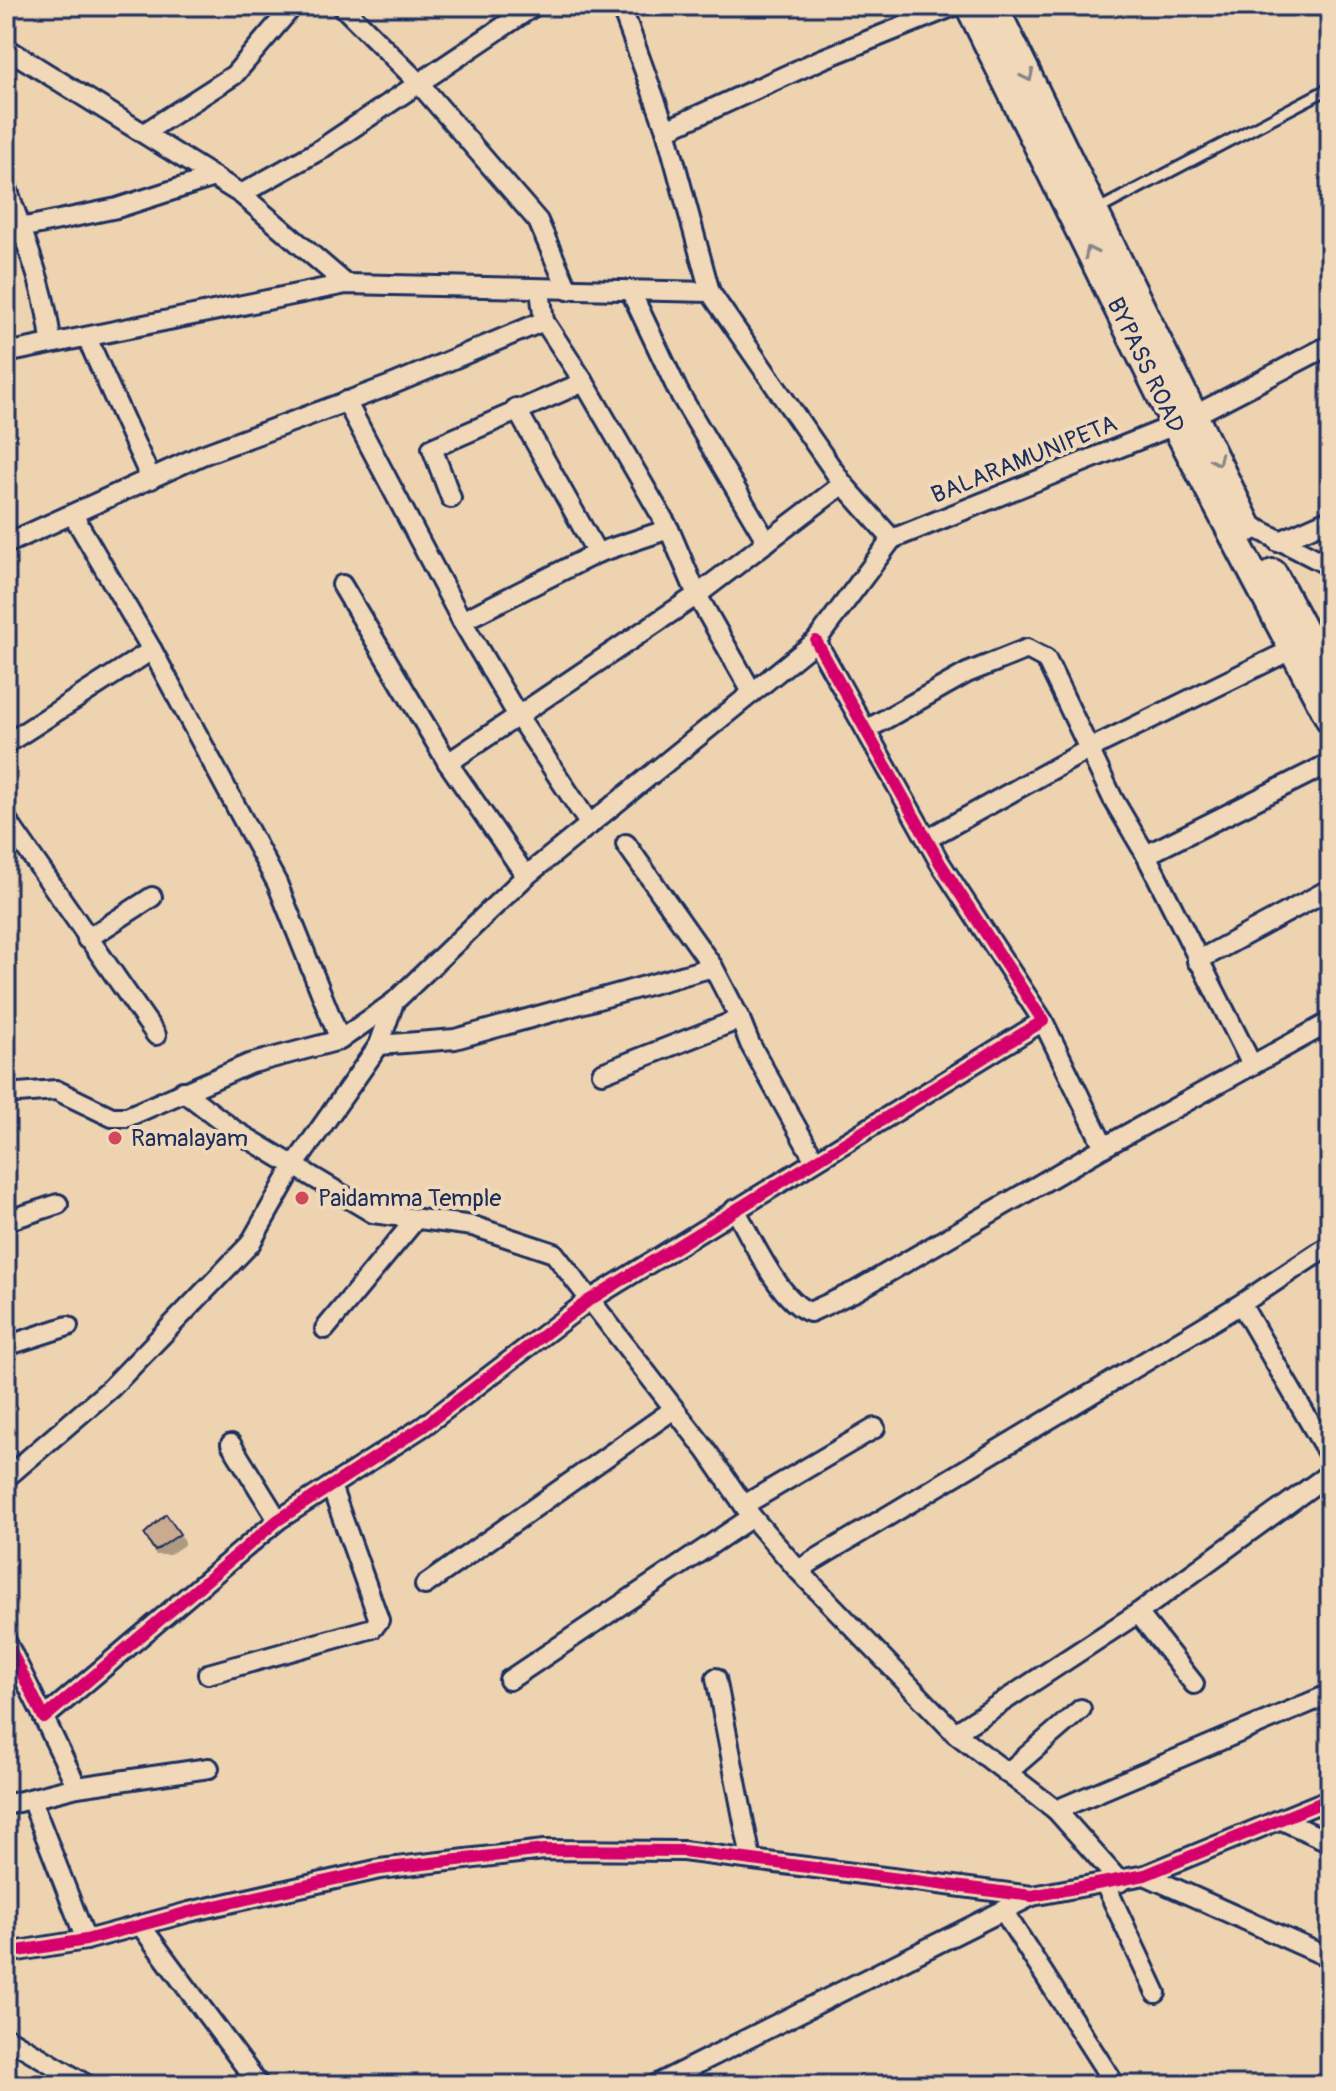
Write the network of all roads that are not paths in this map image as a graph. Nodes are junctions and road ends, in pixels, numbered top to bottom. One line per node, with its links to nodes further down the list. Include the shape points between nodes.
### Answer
1 (293, 6): 12 (street, via 234,75)
2 (342, 6): 9 (street)
3 (534, 6): 9 (street)
4 (621, 6): 11 (street)
5 (954, 6): 11 (street)
6 (969, 6): 31 (main road, BYPASS ROAD, one-way to 6)
7 (994, 6): 16 (main road, BYPASS ROAD, one-way to 16)
8 (6, 48): 12 (street)
9 (417, 81): 15 (street, via 318,151); 20 (street, via 538,221)
10 (1330, 88): 16 (lane)
11 (666, 130): 22 (street)
12 (144, 133): 13 (street)
13 (214, 177): 15 (street); 17 (street, via 117,208)
14 (6, 185): 17 (street)
15 (241, 194): 18 (street)
16 (1094, 211): 31 (main road, BYPASS ROAD)
17 (14, 228): 25 (street)
18 (346, 284): 19 (street); 24 (street)
19 (540, 290): 20 (street); 23 (street)
20 (568, 290): 21 (street)
21 (631, 292): 22 (street); 40 (street, via 678,391)
22 (710, 292): 33 (street)
23 (544, 321): 28 (street); 29 (street)
24 (87, 338): 25 (street); 32 (street)
25 (51, 342): 27 (street)
26 (1330, 345): 31 (street, BALARAMUNIPETA)
27 (6, 353)
28 (584, 382): 30 (street); 38 (street)
29 (346, 401): 32 (street); 47 (street)
30 (516, 408): 34 (street, via 432,448); 43 (street)
31 (1185, 420): 37 (main road, BYPASS ROAD, one-way to 37); 39 (street, BALARAMUNIPETA); 49 (main road, BYPASS ROAD)
32 (151, 479): 35 (street)
33 (843, 484): 39 (street); 40 (street)
34 (451, 498)
35 (73, 515): 42 (street); 50 (street)
36 (1330, 519): 41 (street)
37 (1246, 523): 41 (street); 51 (main road, BYPASS ROAD)
38 (669, 529): 43 (street); 46 (street)
39 (892, 539): 48 (street)
40 (767, 542): 46 (street)
41 (1278, 542): 44 (street)
42 (6, 544)
43 (597, 553): 47 (street)
44 (1330, 566)
45 (342, 585): 58 (street)
46 (697, 595): 52 (street); 53 (street)
47 (462, 621): 53 (street)
48 (816, 641): 52 (street); 55 (street)
49 (1293, 649): 54 (main road, BYPASS ROAD); 57 (street)
50 (152, 650): 56 (street); 76 (street, via 277,883)
51 (1330, 680)
52 (752, 692): 61 (street)
53 (518, 716): 58 (street); 61 (street)
54 (1330, 720)
55 (866, 730): 57 (street, via 967,673 1027,649 1046,659); 62 (street)
56 (6, 744)
57 (1089, 749): 62 (street); 64 (street)
58 (448, 763): 65 (street)
59 (1330, 763): 64 (street)
60 (6, 819): 68 (street)
61 (590, 825): 65 (street)
62 (927, 839): 73 (street)
63 (626, 844): 70 (street)
64 (1146, 855): 69 (street)
65 (526, 876): 71 (street)
66 (1330, 889): 69 (street)
67 (152, 897): 68 (street)
68 (87, 939): 75 (street)
69 (1197, 961): 78 (street)
70 (713, 967): 72 (street); 77 (street, via 455,1039)
71 (394, 1002): 76 (street); 77 (street)
72 (740, 1019): 79 (street); 83 (street)
73 (1043, 1021): 82 (street); 83 (street)
74 (1330, 1022): 78 (street)
75 (156, 1035)
76 (340, 1040): 80 (street, via 249,1064)
77 (379, 1045): 84 (street)
78 (1252, 1065): 82 (street)
79 (602, 1073)
80 (183, 1091): 81 (street, via 120,1118 56,1090); 84 (street)
81 (6, 1094)
82 (1104, 1147): 86 (street, via 856,1291 810,1312 785,1293)
83 (814, 1159): 86 (street)
84 (294, 1166): 87 (street, via 373,1213); 100 (street, via 250,1244 111,1388)
85 (58, 1204): 88 (street)
86 (735, 1209): 90 (street)
87 (416, 1219): 90 (street, via 473,1226 554,1253); 93 (street)
88 (6, 1221)
89 (1330, 1245): 91 (street)
90 (588, 1301): 95 (street); 101 (street, via 424,1426)
91 (1241, 1304): 98 (street); 104 (street)
92 (68, 1326): 94 (street)
93 (325, 1329)
94 (6, 1346)
95 (674, 1409): 102 (street); 105 (street)
96 (875, 1428): 102 (street)
97 (231, 1444): 103 (street)
98 (1330, 1457)
99 (1330, 1473): 106 (street)
100 (6, 1478)
101 (331, 1486): 103 (street); 108 (street, via 379,1620 373,1628)
102 (748, 1511): 104 (street); 110 (street)
103 (278, 1520): 114 (street)
104 (798, 1570): 115 (street)
105 (425, 1585)
106 (1138, 1613): 111 (street); 115 (street)
107 (6, 1641): 114 (street)
108 (208, 1674)
109 (716, 1678): 125 (street)
110 (509, 1680)
111 (1194, 1684)
112 (1330, 1694): 122 (street)
113 (1081, 1709): 117 (street)
114 (44, 1718): 118 (street)
115 (955, 1733): 117 (street)
116 (209, 1768): 118 (street)
117 (1007, 1773): 122 (street)
118 (77, 1787): 119 (street)
119 (31, 1799): 121 (street); 131 (street)
120 (1330, 1799): 123 (street)
121 (6, 1805)
122 (1056, 1810): 127 (street)
123 (1282, 1820): 124 (street); 126 (street)
124 (1330, 1842)
125 (751, 1859): 128 (street); 130 (street, via 683,1851 529,1852 380,1869)
126 (1145, 1875): 127 (street); 133 (street)
127 (1113, 1883): 128 (street); 134 (street)
128 (1032, 1896): 129 (street)
129 (1004, 1912): 138 (street); 139 (street)
130 (141, 1926): 131 (street); 137 (street)
131 (86, 1940): 132 (street)
132 (7, 1947)
133 (1330, 1958)
134 (1156, 1993)
135 (6, 2037): 136 (street)
136 (87, 2085)
137 (259, 2085)
138 (655, 2085)
139 (1115, 2085)

